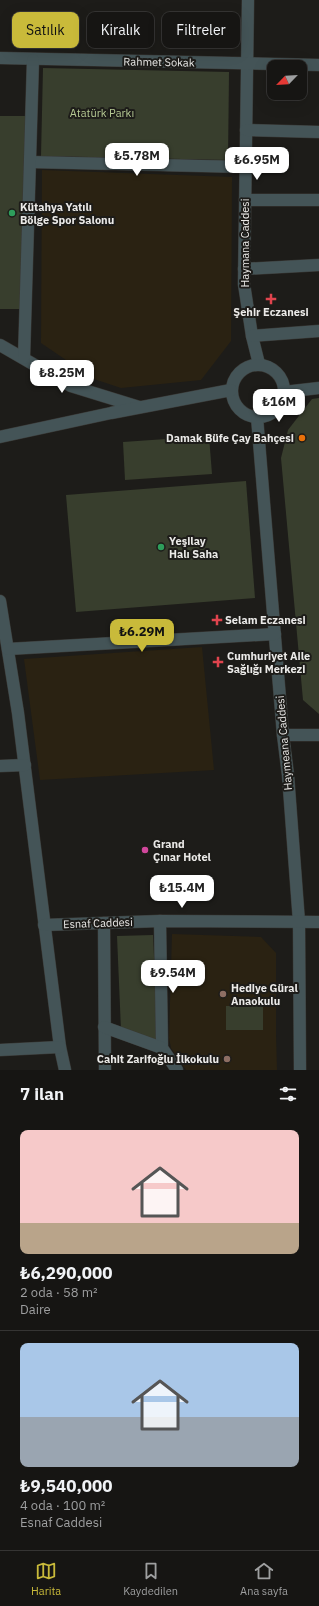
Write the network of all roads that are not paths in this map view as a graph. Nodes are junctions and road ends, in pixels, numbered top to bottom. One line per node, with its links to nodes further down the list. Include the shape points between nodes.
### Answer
1 (248, 0): 4 (street, Haymana Caddesi)
2 (0, 58): 3 (street, Rahmet Sokak)
3 (33, 60): 4 (street, Rahmet Sokak); 8 (street)
4 (246, 64): 5 (street, Rahmet Sokak); 6 (street, Haymana Caddesi)
5 (319, 65)
6 (246, 130): 7 (street); 9 (street, Haymana Caddesi)
7 (319, 132)
8 (30, 162): 9 (street); 17 (street)
9 (245, 167): 10 (street, Haymana Caddesi)
10 (245, 200): 11 (street); 13 (street, Haymana Caddesi)
11 (319, 200)
12 (319, 265): 13 (street)
13 (244, 269): 15 (street, Haymana Caddesi)
14 (319, 331): 15 (street)
15 (252, 336): 18 (street, Haymana Caddesi)
16 (0, 345): 17 (street)
17 (24, 358): 22 (street, via 72,386)
18 (259, 364): 20 (street, via 251,365 237,374); 21 (street, via 277,373)
19 (319, 388): 21 (street)
20 (231, 390): 22 (street); 23 (street, via 234,402 241,412)
21 (284, 392): 23 (street, via 279,408 265,416)
22 (140, 407): 24 (street)
23 (257, 417): 26 (street, Haymeana Caddesi)
24 (0, 437)
25 (0, 601): 27 (street)
26 (275, 634): 27 (street); 28 (street, Haymeana Caddesi)
27 (8, 649): 30 (street)
28 (283, 735): 29 (street); 33 (street, Haymeana Caddesi)
29 (319, 735)
30 (25, 765): 31 (street); 36 (street)
31 (0, 766)
32 (160, 921): 33 (street, Esnaf Caddesi); 35 (street, Esnaf Caddesi); 39 (street)
33 (299, 922): 34 (street, Esnaf Caddesi); 44 (street, Haymeana Caddesi)
34 (319, 922)
35 (104, 923): 36 (street, Esnaf Caddesi); 37 (street)
36 (44, 925): 38 (street)
37 (104, 1027): 39 (street); 42 (street)
38 (60, 1047): 40 (street); 41 (street)
39 (162, 1048): 43 (street)
40 (0, 1050)
41 (65, 1070)
42 (105, 1070)
43 (177, 1070)
44 (300, 1070)

